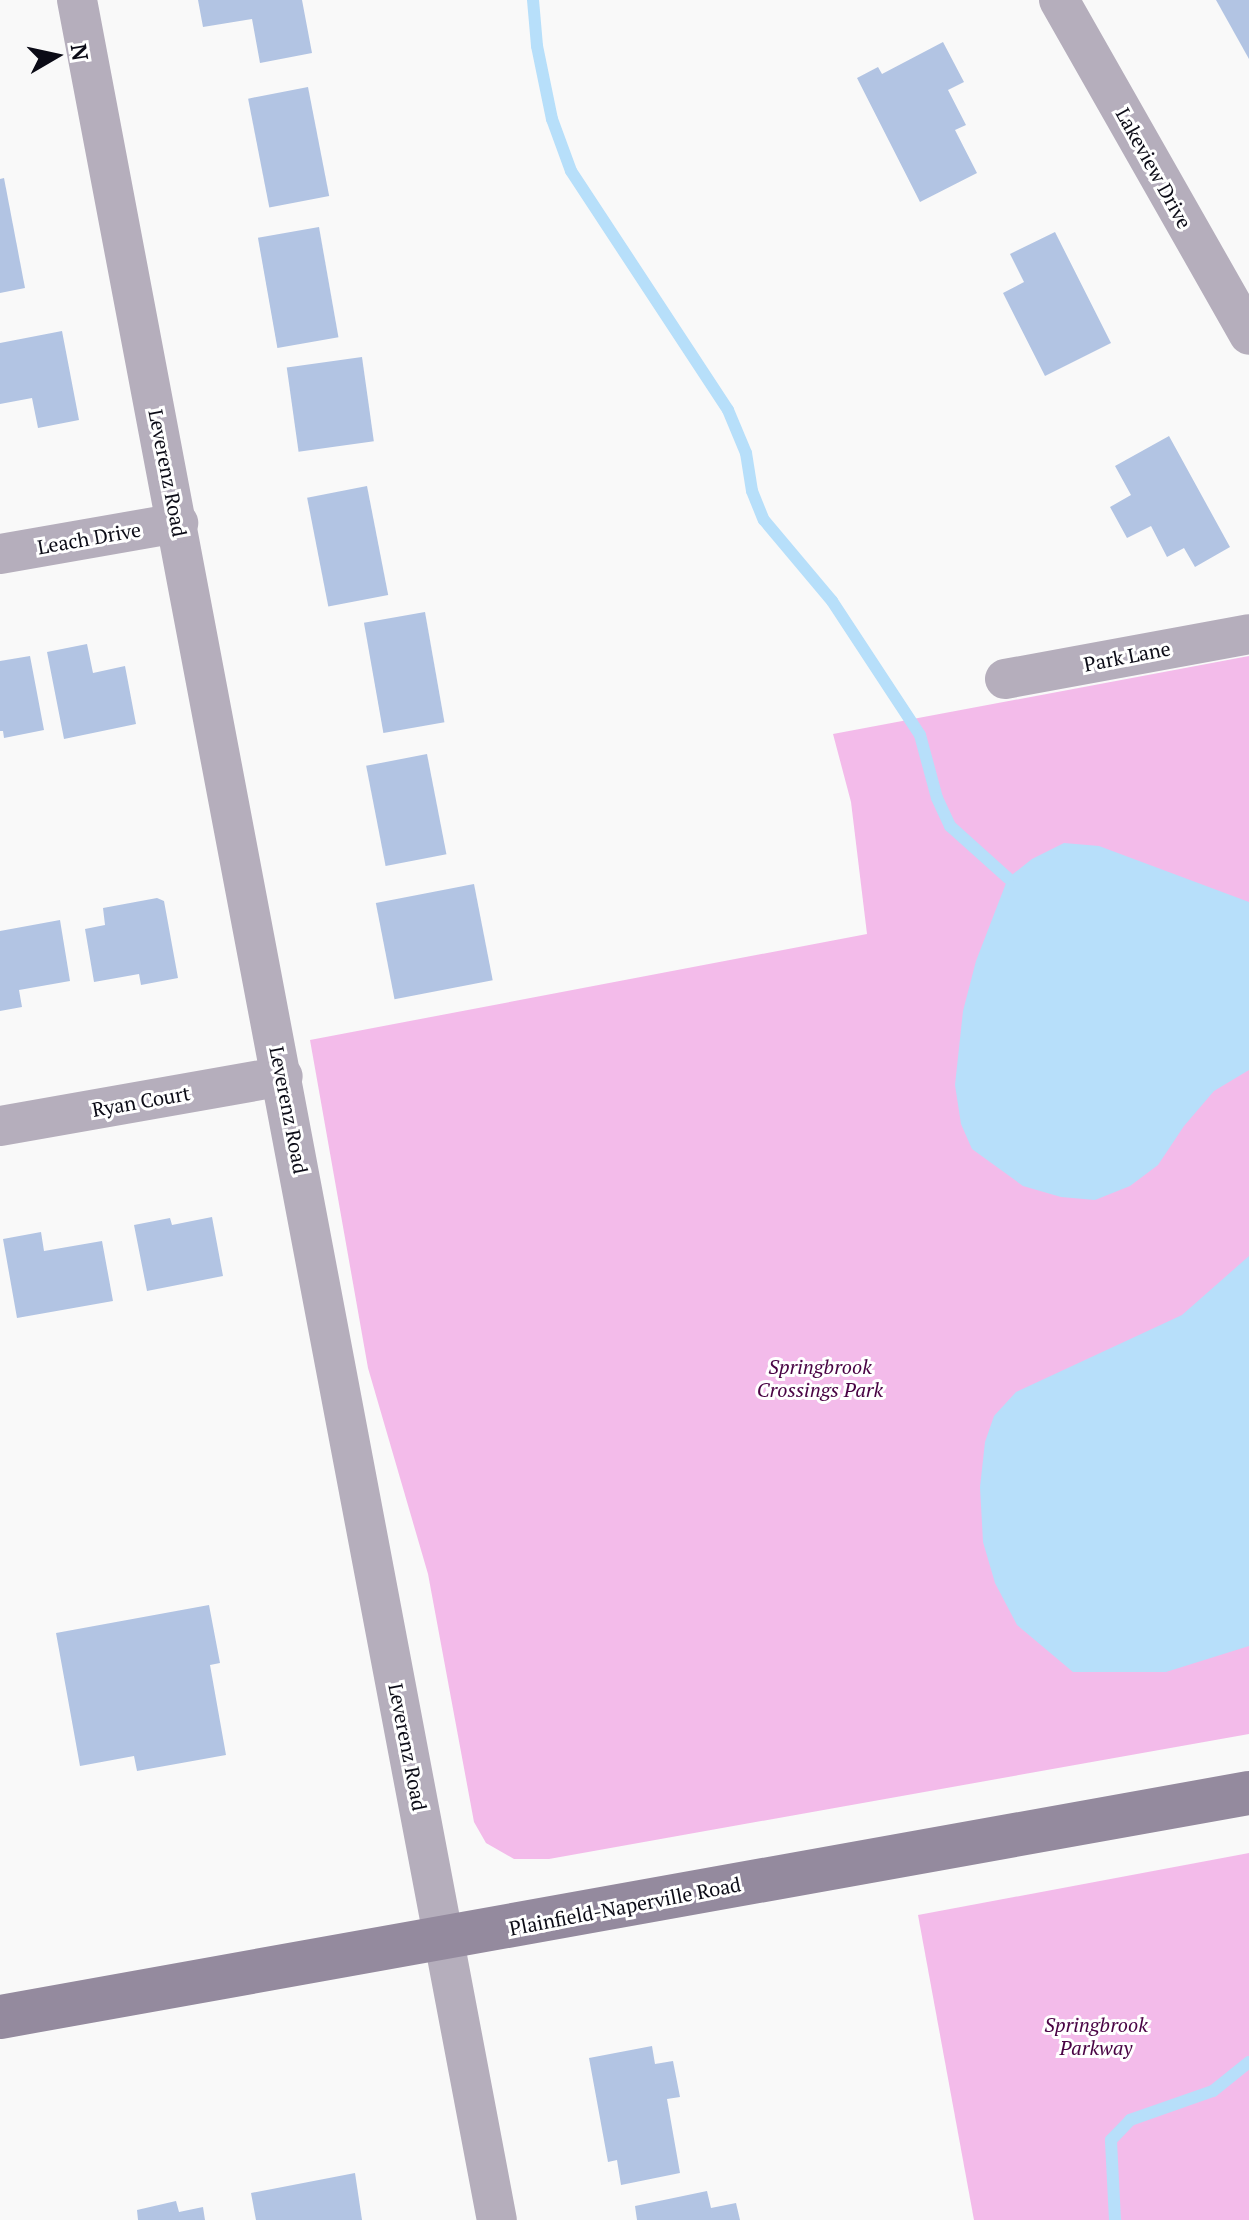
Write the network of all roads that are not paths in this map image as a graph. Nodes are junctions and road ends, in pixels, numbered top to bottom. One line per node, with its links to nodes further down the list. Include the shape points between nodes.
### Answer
1 (77, 0): 4 (street, Leverenz Road)
2 (1059, 0): 3 (street, Lakeview Drive)
3 (1249, 335)
4 (178, 523): 5 (street, Leach Drive); 8 (street, Leverenz Road)
5 (0, 554)
6 (1249, 634): 7 (street, Park Lane)
7 (1005, 679)
8 (283, 1076): 9 (street, Ryan Court); 11 (street, Leverenz Road)
9 (0, 1126)
10 (1249, 1793): 11 (main road, Plainfield-Naperville Road)
11 (444, 1940): 12 (main road, Plainfield-Naperville Road); 13 (street, Leverenz Road)
12 (0, 2017)
13 (497, 2220)

